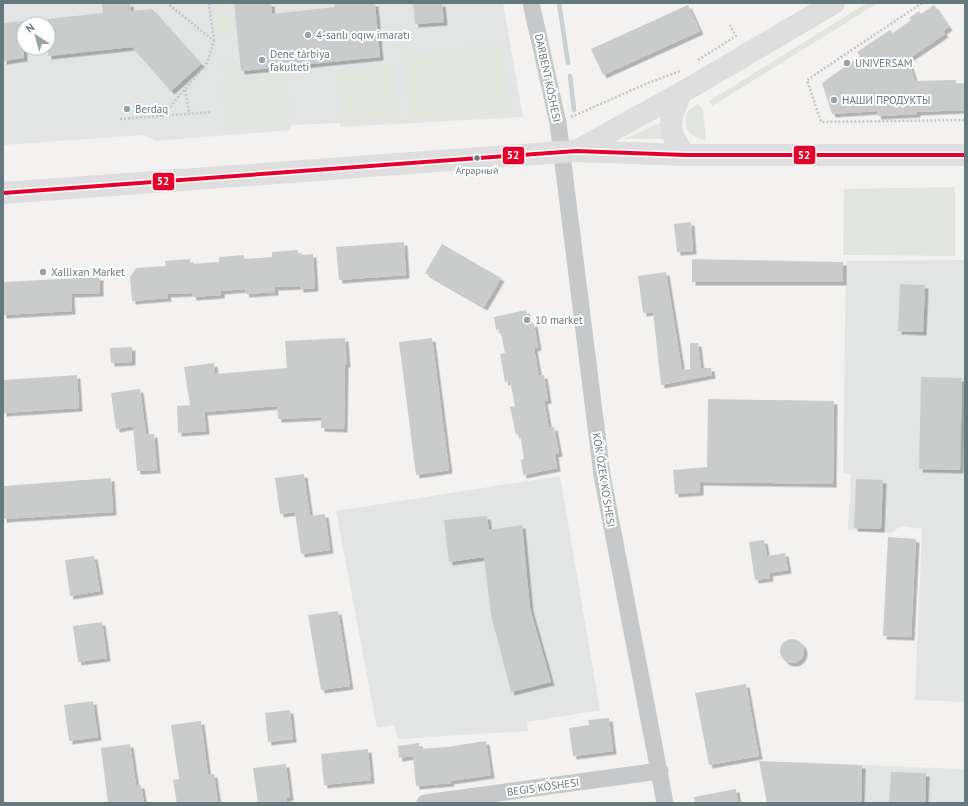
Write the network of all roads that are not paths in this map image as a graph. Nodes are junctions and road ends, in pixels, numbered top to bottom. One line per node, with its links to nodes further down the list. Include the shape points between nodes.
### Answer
1 (532, 3): 4 (street, DARBENT KÓSHESI, via 558,123)
2 (834, 3): 3 (main road)
3 (681, 93): 4 (main road); 5 (main road, via 671,118 670,129 675,142)
4 (569, 152): 5 (main road); 7 (main road); 8 (street, KÓK ÓZEK KO'SHESI, via 602,475)
5 (685, 155): 6 (main road)
6 (965, 155)
7 (3, 193)
8 (660, 771): 9 (street, BEGIS KÓSHESI); 10 (street, KÓK ÓZEK KO'SHESI)
9 (425, 803)
10 (666, 803)

